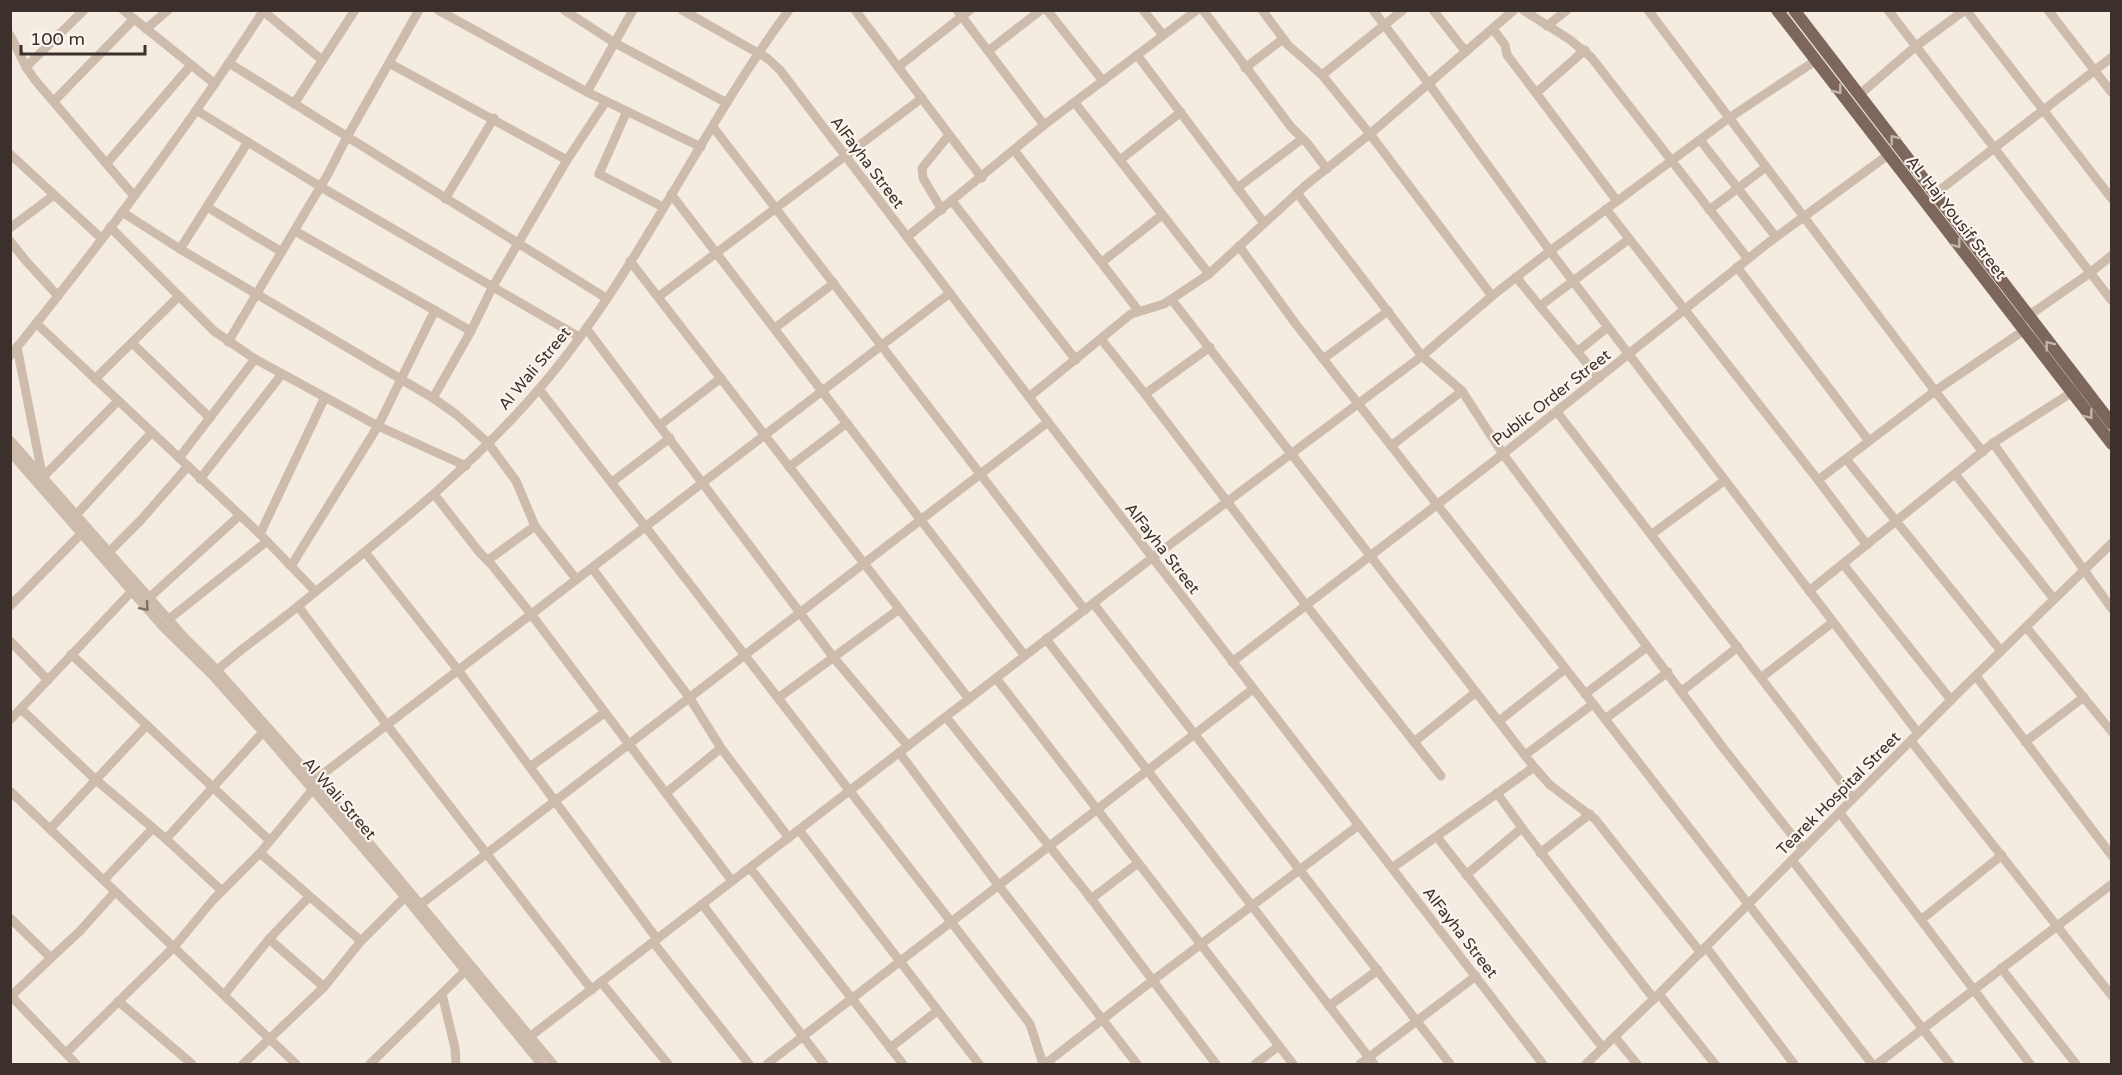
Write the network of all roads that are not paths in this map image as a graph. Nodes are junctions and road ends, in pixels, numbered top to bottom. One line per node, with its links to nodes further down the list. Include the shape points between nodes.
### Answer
1 (84, 10): 54 (street)
2 (123, 10): 33 (street)
3 (168, 10): 37 (street)
4 (355, 10): 49 (street)
5 (420, 10): 52 (street)
6 (438, 10): 62 (street)
7 (564, 10): 41 (street)
8 (633, 10): 41 (street)
9 (682, 10): 45 (street, AlFayha Street)
10 (789, 10): 45 (street, Al Wali Street)
11 (855, 10): 55 (street)
12 (970, 10): 32 (street)
13 (1041, 10): 44 (street)
14 (1047, 10): 59 (street)
15 (1143, 10): 39 (street)
16 (1197, 10): 39 (street)
17 (1203, 10): 56 (street)
18 (1262, 10): 40 (street)
19 (1373, 10): 34 (street)
20 (1403, 10): 34 (street)
21 (1433, 10): 46 (street)
22 (1514, 10): 36 (street)
23 (1523, 10): 35 (street)
24 (1567, 10): 35 (street)
25 (1648, 10): 77 (street)
26 (1776, 10): 50 (main road, AL Haj Yousif Street)
27 (1794, 10): 65 (main road, AL Haj Yousif Street)
28 (1888, 10): 42 (street)
29 (1966, 10): 42 (street); 73 (street)
30 (2048, 10): 57 (street)
31 (263, 11): 49 (street); 51 (street)
32 (959, 14): 44 (street); 55 (street)
33 (134, 20): 37 (street); 67 (street)
34 (1384, 26): 58 (street); 61 (street)
35 (1547, 26): 43 (street)
36 (1493, 29): 46 (street); 63 (street)
37 (146, 30): 53 (street)
38 (10, 35): 54 (street)
39 (1163, 35): 47 (street)
40 (1283, 39): 56 (street); 58 (street)
41 (615, 43): 62 (street); 69 (street)
42 (1916, 46): 65 (street); 87 (street)
43 (1585, 50): 63 (street); 94 (street)
44 (988, 51): 78 (street)
45 (758, 52): 69 (street, Al Wali Street); 91 (street, AlFayha Street, via 780,70)
46 (1466, 52): 61 (street)
47 (1137, 55): 59 (street); 75 (street)
48 (2112, 57): 57 (street)
49 (322, 60): 71 (street)
50 (1815, 61): 77 (street); 90 (main road, AL Haj Yousif Street, one-way to 90)
51 (229, 63): 60 (street); 71 (street)
52 (389, 63): 76 (street); 82 (street)
53 (190, 65): 60 (street); 95 (street)
54 (26, 67): 67 (street)
55 (898, 67): 66 (street)
56 (1245, 68): 83 (street)
57 (2094, 70): 64 (street); 73 (street)
58 (1322, 75): 80 (street)
59 (1103, 81): 70 (street)
60 (215, 84): 72 (street)
61 (1429, 84): 80 (street); 132 (street)
62 (587, 92): 68 (street)
63 (1536, 93): 110 (street)
64 (2112, 93)
65 (1859, 95): 103 (main road, AL Haj Yousif Street, one-way to 65)
66 (922, 98): 81 (street); 91 (street)
67 (54, 101): 95 (street)
68 (606, 101): 74 (street); 92 (street)
69 (727, 103): 79 (street, Al Wali Street)
70 (1075, 103): 78 (street); 93 (street)
71 (294, 104): 82 (street)
72 (196, 110): 85 (street); 106 (street)
73 (2042, 110): 87 (street); 108 (street)
74 (627, 111): 86 (street); 112 (street, via 599,174)
75 (1181, 112): 93 (street); 100 (street)
76 (494, 118): 92 (street); 107 (street)
77 (1729, 118): 84 (street); 96 (street)
78 (1044, 125): 88 (street)
79 (713, 127): 86 (street, Al Wali Street); 113 (street)
80 (1370, 134): 97 (street); 149 (street)
81 (949, 135): 98 (street); 115 (street, via 922,168 923,178)
82 (347, 137): 99 (street); 107 (street)
83 (1302, 139): 97 (street); 100 (street)
84 (1700, 140): 94 (street); 101 (street)
85 (248, 142): 99 (street); 111 (street)
86 (701, 147): 105 (street, Al Wali Street)
87 (1994, 147): 103 (street); 140 (street)
88 (1014, 150): 98 (street); 138 (street)
89 (10, 154): 104 (street)
90 (1888, 155): 119 (street, Public Order Street); 161 (main road, AL Haj Yousif Street, one-way to 161)
91 (845, 157): 113 (street); 124 (street, AlFayha Street)
92 (567, 160): 129 (street)
93 (1120, 160): 118 (street)
94 (1671, 161): 110 (street); 116 (street)
95 (107, 163): 106 (street)
96 (1766, 167): 101 (street); 119 (street)
97 (1327, 169): 102 (street)
98 (982, 178): 109 (street)
99 (321, 187): 123 (street); 145 (street)
100 (1237, 188): 120 (street)
101 (1737, 188): 116 (street); 125 (street)
102 (1297, 193): 120 (street); 159 (street)
103 (1936, 193): 161 (main road, AL Haj Yousif Street)
104 (54, 195): 122 (street); 126 (street)
105 (671, 195): 112 (street, Al Wali Street); 134 (street)
106 (134, 196): 117 (street)
107 (445, 199): 129 (street)
108 (2112, 199)
109 (952, 201): 115 (street); 179 (street)
110 (1617, 201): 114 (street)
111 (207, 207): 131 (street); 133 (street)
112 (663, 207): 137 (street, Al Wali Street)
113 (776, 209): 134 (street); 144 (street)
114 (1606, 209): 127 (street); 132 (street)
115 (942, 210): 124 (street)
116 (1709, 210): 136 (street)
117 (122, 212): 121 (street); 131 (street)
118 (1162, 215): 138 (street); 141 (street)
119 (1804, 218): 125 (street, Public Order Street); 189 (street)
120 (1264, 223): 130 (street)
121 (110, 227): 126 (street); 150 (street)
122 (10, 228)
123 (295, 231): 133 (street); 156 (street)
124 (907, 237): 146 (street, AlFayha Street)
125 (1776, 237): 136 (street, Public Order Street)
126 (101, 238): 148 (street)
127 (1629, 239): 143 (street); 158 (street)
128 (10, 241): 148 (street)
129 (519, 245): 145 (street); 152 (street)
130 (1239, 246): 141 (street); 178 (street)
131 (180, 249): 147 (street)
132 (1550, 251): 142 (street); 143 (street)
133 (282, 252): 147 (street)
134 (717, 253): 151 (street); 164 (street)
135 (2112, 255): 140 (street)
136 (1748, 259): 139 (street, Public Order Street)
137 (630, 261): 151 (street); 152 (street, Al Wali Street)
138 (1102, 262): 157 (street)
139 (1737, 267): 158 (street, Public Order Street); 207 (street)
140 (2090, 273): 154 (street); 161 (street)
141 (1209, 274): 153 (street)
142 (1516, 277): 149 (street); 155 (street)
143 (1573, 281): 155 (street); 162 (street)
144 (834, 283): 164 (street); 170 (street)
145 (493, 286): 165 (street); 166 (street)
146 (950, 293): 170 (street); 192 (street, AlFayha Street)
147 (257, 295): 168 (street); 184 (street)
148 (58, 296): 160 (street)
149 (1492, 296): 176 (street)
150 (179, 297): 168 (street); 169 (street)
151 (658, 297): 181 (street)
152 (606, 298): 163 (street, Al Wali Street)
153 (1172, 300): 157 (street); 172 (street)
154 (2112, 301)
155 (1540, 306): 173 (street)
156 (435, 310): 165 (street); 184 (street)
157 (1138, 310): 167 (street)
158 (1684, 310): 174 (street, Public Order Street); 225 (street)
159 (1388, 311): 176 (street); 178 (street)
160 (36, 323): 171 (street); 183 (street)
161 (2023, 323): 186 (main road, AL Haj Yousif Street); 189 (street)
162 (1608, 327): 173 (street); 174 (street)
163 (586, 328): 166 (street, Al Wali Street); 201 (street)
164 (775, 328): 187 (street)
165 (471, 331): 193 (street)
166 (579, 337): 185 (street, Al Wali Street)
167 (1101, 339): 179 (street); 190 (street)
168 (228, 342): 177 (street)
169 (132, 343): 183 (street); 197 (street)
170 (882, 345): 187 (street); 221 (street)
171 (17, 347): 175 (street); 223 (street)
172 (1210, 347): 190 (street); 214 (street)
173 (1578, 351): 182 (street)
174 (1629, 354): 182 (street, Public Order Street); 226 (street)
175 (10, 356)
176 (1422, 356): 188 (street); 195 (street)
177 (255, 358): 180 (street); 197 (street)
178 (1323, 359): 195 (street)
179 (1076, 360): 192 (street)
180 (282, 374): 191 (street); 224 (street)
181 (721, 378): 201 (street); 204 (street)
182 (1599, 378): 196 (street, Public Order Street)
183 (95, 379): 194 (street)
184 (402, 380): 193 (street); 202 (street)
185 (539, 389): 208 (street, Al Wali Street); 227 (street)
186 (2077, 389): 200 (main road, AL Haj Yousif Street); 209 (street); 210 (main road, AL Haj Yousif Street, one-way to 210)
187 (823, 390): 199 (street); 204 (street)
188 (1462, 391): 211 (street); 215 (street)
189 (1935, 391): 207 (street); 213 (street)
190 (1145, 394): 230 (street)
191 (325, 397): 202 (street); 240 (street)
192 (1029, 397): 198 (street, AlFayha Street)
193 (433, 398): 208 (street)
194 (118, 401): 203 (street); 223 (street)
195 (1359, 404): 211 (street); 214 (street)
196 (1557, 412): 215 (street, Public Order Street); 239 (street)
197 (210, 418): 216 (street)
198 (1048, 422): 221 (street); 246 (street, AlFayha Street)
199 (847, 423): 220 (street); 234 (street)
200 (2112, 424)
201 (660, 425): 205 (street)
202 (378, 426): 219 (street); 250 (street)
203 (152, 432): 216 (street); 232 (street)
204 (765, 435): 220 (street); 228 (street)
205 (670, 438): 227 (street); 228 (street)
206 (10, 440): 223 (street, Al Wali Street)
207 (1869, 441): 217 (street)
208 (488, 443): 219 (street, Al Wali Street); 236 (street, via 516,481)
209 (1993, 443): 213 (street); 252 (street)
210 (2112, 444)
211 (1391, 446): 231 (street)
212 (10, 452): 238 (street, Al Wali Street)
213 (1983, 452): 222 (street)
214 (1292, 453): 230 (street); 245 (street)
215 (1503, 454): 231 (street, Public Order Street); 272 (street)
216 (179, 458): 218 (street)
217 (1846, 459): 225 (street); 235 (street)
218 (188, 466): 224 (street); 243 (street)
219 (465, 466): 229 (street, Al Wali Street)
220 (789, 467): 248 (street)
221 (980, 474): 234 (street); 262 (street)
222 (1955, 474): 235 (street); 258 (street)
223 (43, 477): 232 (street, Al Wali Street)
224 (200, 479): 233 (street)
225 (1818, 480): 242 (street)
226 (1724, 481): 239 (street); 256 (street)
227 (612, 482): 237 (street)
228 (703, 482): 237 (street); 265 (street)
229 (434, 494): 244 (street, Al Wali Street); 247 (street)
230 (1227, 501): 246 (street); 259 (street)
231 (1436, 505): 245 (street, Public Order Street); 280 (street)
232 (76, 515): 243 (street, Al Wali Street)
233 (239, 516): 240 (street); 257 (street)
234 (920, 520): 248 (street); 277 (street)
235 (1895, 523): 242 (street); 274 (street)
236 (535, 526): 247 (street); 253 (street)
237 (645, 526): 251 (street); 276 (street)
238 (82, 533): 254 (street, Al Wali Street); 260 (street)
239 (1652, 534): 273 (street)
240 (263, 538): 250 (street); 267 (street)
241 (2112, 543): 252 (street, Tearek Hospital Street)
242 (1867, 545): 249 (street)
243 (109, 552): 257 (street, Al Wali Street)
244 (365, 552): 255 (street, Al Wali Street); 281 (street)
245 (1370, 556): 259 (street, Public Order Street); 290 (street)
246 (1152, 558): 262 (street); 279 (street, AlFayha Street)
247 (488, 560): 266 (street)
248 (864, 563): 263 (street); 265 (street)
249 (1843, 564): 256 (street); 296 (street)
250 (291, 566): 255 (street)
251 (592, 568): 253 (street); 293 (street)
252 (2084, 570): 258 (street, Tearek Hospital Street); 264 (street)
253 (576, 579): 266 (street)
254 (132, 591): 275 (street); 283 (street, Al Wali Street, one-way to 283, via 171,635)
255 (315, 591): 261 (street, Al Wali Street)
256 (1809, 591): 268 (street)
257 (150, 597): 267 (street, Al Wali Street)
258 (2054, 599): 269 (street, Tearek Hospital Street)
259 (1305, 605): 279 (street, Public Order Street); 311 (street)
260 (10, 606)
261 (298, 606): 283 (street, Al Wali Street); 305 (street)
262 (1089, 607): 270 (street); 309 (street)
263 (899, 609): 278 (street); 295 (street)
264 (2112, 609)
265 (800, 613): 276 (street); 278 (street)
266 (531, 614): 281 (street); 299 (street)
267 (169, 619): 283 (street, Al Wali Street)
268 (1833, 622): 285 (street); 308 (street)
269 (2026, 627): 274 (street, Tearek Hospital Street); 292 (street)
270 (1046, 639): 277 (street); 320 (street)
271 (10, 641): 287 (street)
272 (1647, 647): 282 (street); 291 (street)
273 (1738, 647): 285 (street); 289 (street)
274 (2001, 651): 284 (street, Tearek Hospital Street)
275 (71, 654): 287 (street); 304 (street)
276 (745, 655): 293 (street); 294 (street)
277 (1025, 656): 286 (street)
278 (834, 658): 294 (street); 314 (street)
279 (1232, 662): 288 (street, AlFayha Street)
280 (1565, 669): 291 (street); 303 (street)
281 (458, 670): 305 (street); 318 (street)
282 (1668, 672): 289 (street); 301 (street)
283 (215, 673): 306 (street, Al Wali Street); 323 (street, Al Wali Street)
284 (1976, 676): 296 (street, Tearek Hospital Street); 312 (street)
285 (1762, 677): 329 (street)
286 (996, 678): 295 (street); 331 (street)
287 (48, 680): 298 (street)
288 (1253, 689): 309 (street); 334 (street, AlFayha Street)
289 (1682, 691): 344 (street)
290 (1476, 693): 303 (street); 311 (street)
291 (1585, 694): 297 (street)
292 (2084, 697): 307 (street); 312 (street)
293 (689, 698): 313 (street); 315 (street)
294 (778, 698): 326 (street)
295 (969, 699): 300 (street)
296 (1951, 700): 308 (street, Tearek Hospital Street)
297 (1593, 704): 301 (street); 317 (street)
298 (21, 709): 302 (street); 322 (street)
299 (604, 713): 313 (street); 318 (street)
300 (946, 717): 314 (street); 343 (street)
301 (1605, 719): 367 (street)
302 (10, 720)
303 (1499, 721): 317 (street)
304 (147, 725): 322 (street); 324 (street)
305 (387, 725): 323 (street); 346 (street)
306 (263, 732): 323 (street, Al Wali Street); 324 (street)
307 (2112, 732)
308 (1918, 733): 310 (street, Tearek Hospital Street)
309 (1194, 734): 320 (street); 354 (street)
310 (1911, 741): 329 (street, Tearek Hospital Street); 348 (street)
311 (1414, 742): 321 (street)
312 (2025, 742): 349 (street)
313 (629, 744): 327 (street); 330 (street)
314 (908, 746): 316 (street)
315 (721, 748): 327 (street); 339 (street)
316 (899, 752): 326 (street); 359 (street)
317 (1525, 755): 319 (street)
318 (530, 767): 330 (street)
319 (1534, 767): 328 (street); 333 (street)
320 (1147, 770): 331 (street); 368 (street)
321 (1441, 776)
322 (96, 780): 335 (street); 337 (street)
323 (314, 785): 342 (street); 362 (street, Al Wali Street); 365 (street, Al Wali Street)
324 (213, 787): 341 (street); 342 (street)
325 (10, 791): 337 (street)
326 (849, 791): 338 (street); 371 (street)
327 (666, 793): 357 (street)
328 (1497, 793): 336 (street); 340 (street)
329 (1853, 798): 332 (street, Tearek Hospital Street)
330 (555, 801): 346 (street); 375 (street)
331 (1097, 810): 343 (street); 351 (street)
332 (1840, 813): 344 (street, Tearek Hospital Street); 370 (street)
333 (1590, 814): 347 (street); 378 (street)
334 (1359, 825): 353 (street, AlFayha Street); 354 (street)
335 (153, 828): 341 (street); 356 (street)
336 (1522, 828): 347 (street); 355 (street)
337 (50, 829): 356 (street)
338 (799, 830): 339 (street); 380 (street)
339 (789, 837): 352 (street)
340 (1437, 837): 353 (street); 355 (street)
341 (166, 839): 360 (street)
342 (269, 840): 345 (street)
343 (1050, 847): 359 (street); 364 (street)
344 (1803, 849): 350 (street, Tearek Hospital Street)
345 (260, 853): 360 (street); 363 (street)
346 (487, 853): 365 (street); 388 (street)
347 (1540, 853): 394 (street)
348 (2002, 855): 370 (street); 372 (street)
349 (2112, 856)
350 (1792, 860): 367 (street, Tearek Hospital Street); 401 (street)
351 (1138, 863): 364 (street); 376 (street)
352 (750, 868): 357 (street); 395 (street)
353 (1392, 868): 384 (street, AlFayha Street)
354 (1300, 870): 368 (street); 382 (street)
355 (1466, 875): 408 (street)
356 (104, 880): 361 (street)
357 (732, 881): 366 (street)
358 (2112, 884): 372 (street)
359 (999, 886): 371 (street); 399 (street)
360 (222, 891): 377 (street)
361 (115, 892): 377 (street); 379 (street)
362 (405, 897): 374 (street); 383 (street, Al Wali Street)
363 (309, 898): 373 (street); 374 (street)
364 (1091, 899): 385 (street)
365 (421, 904): 405 (street, Al Wali Street)
366 (702, 904): 375 (street); 403 (street)
367 (1748, 905): 378 (street, Tearek Hospital Street); 437 (street)
368 (1252, 908): 376 (street); 397 (street)
369 (10, 918): 379 (street)
370 (1922, 919): 389 (street)
371 (952, 922): 380 (street); 425 (street, via 1030,1024)
372 (2057, 925): 381 (street); 393 (street)
373 (269, 939): 387 (street); 391 (street)
374 (361, 941): 387 (street)
375 (655, 941): 386 (street); 420 (street)
376 (1202, 944): 385 (street); 406 (street)
377 (174, 947): 391 (street); 396 (street)
378 (1703, 950): 394 (street, Tearek Hospital Street); 436 (street)
379 (51, 958): 392 (street)
380 (900, 963): 395 (street); 398 (street)
381 (2001, 969): 389 (street); 441 (street)
382 (1378, 970): 397 (street); 400 (street)
383 (465, 971): 390 (street); 405 (street, Al Wali Street)
384 (1476, 976): 400 (street); 432 (street, AlFayha Street)
385 (1152, 981): 399 (street); 427 (street)
386 (601, 982): 388 (street); 419 (street)
387 (324, 987): 404 (street)
388 (592, 990): 405 (street)
389 (1974, 990): 401 (street); 440 (street)
390 (442, 994): 415 (street); 416 (street)
391 (224, 995): 404 (street)
392 (11, 996): 409 (street)
393 (2112, 996)
394 (1657, 997): 402 (street, Tearek Hospital Street); 435 (street)
395 (852, 1000): 403 (street); 407 (street)
396 (118, 1001): 409 (street); 412 (street)
397 (1329, 1006): 410 (street)
398 (937, 1011): 407 (street); 424 (street)
399 (1102, 1020): 425 (street); 426 (street)
400 (1417, 1020): 410 (street); 431 (street)
401 (1923, 1030): 438 (street); 439 (street)
402 (1616, 1036): 408 (street, Tearek Hospital Street); 434 (street)
403 (802, 1038): 421 (street); 422 (street)
404 (270, 1040): 413 (street); 414 (street)
405 (527, 1040): 417 (street, Al Wali Street); 418 (street, Al Wali Street)
406 (1279, 1046): 428 (street); 429 (street)
407 (890, 1048): 423 (street)
408 (1603, 1048): 433 (street, Tearek Hospital Street)
409 (66, 1053): 411 (street)
410 (1371, 1061): 430 (street)
411 (76, 1065)
412 (192, 1065)
413 (243, 1065)
414 (296, 1065)
415 (370, 1065)
416 (456, 1065)
417 (541, 1065)
418 (553, 1065)
419 (668, 1065)
420 (749, 1065)
421 (767, 1065)
422 (824, 1065)
423 (903, 1065)
424 (979, 1065)
425 (1044, 1065)
426 (1137, 1065)
427 (1216, 1065)
428 (1255, 1065)
429 (1293, 1065)
430 (1360, 1065)
431 (1450, 1065)
432 (1543, 1065)
433 (1586, 1065)
434 (1637, 1065)
435 (1715, 1065)
436 (1794, 1065)
437 (1872, 1065)
438 (1877, 1065)
439 (1950, 1065)
440 (2030, 1065)
441 (2076, 1065)

